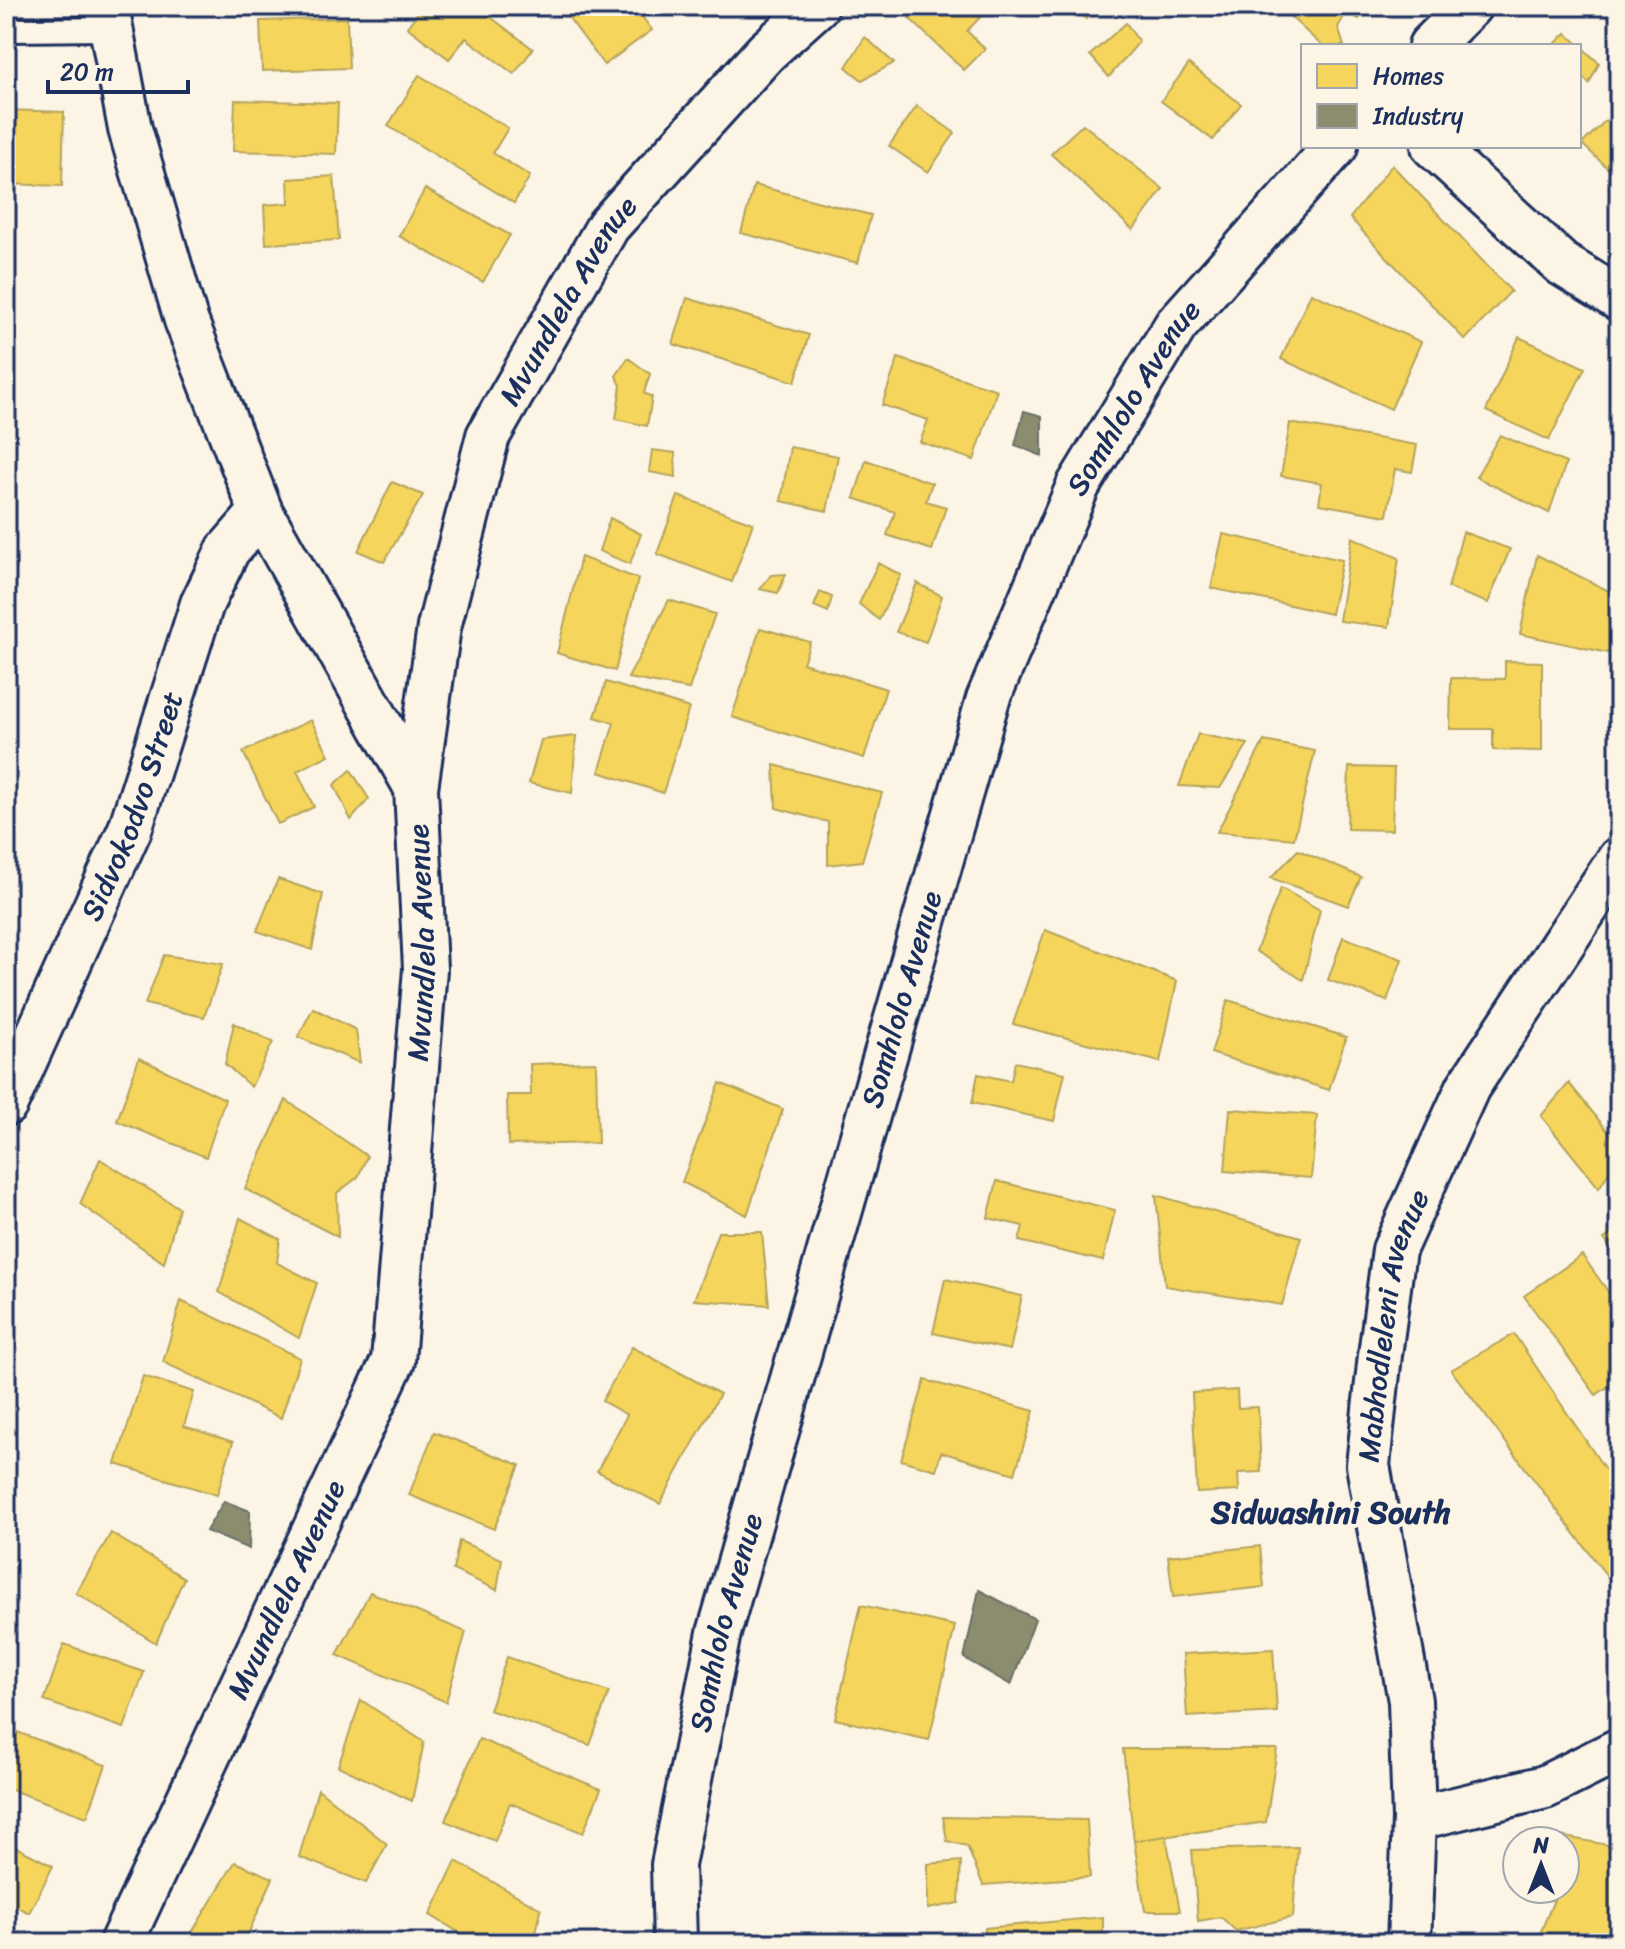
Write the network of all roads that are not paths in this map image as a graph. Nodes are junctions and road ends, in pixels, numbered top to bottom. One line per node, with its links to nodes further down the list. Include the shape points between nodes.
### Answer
1 (817, 6): 10 (street, Mvundlela Avenue, via 766,52 608,226 488,436 439,627)
2 (1470, 6): 5 (street)
3 (109, 18): 4 (lane); 9 (street, via 130,129 186,320)
4 (6, 30)
5 (1432, 44)
6 (1334, 148): 16 (street, Somhlolo Avenue, via 1176,325 1078,486 988,699 719,1633 673,1865)
7 (1435, 148): 8 (street, via 1562,264)
8 (1619, 299)
9 (261, 512): 10 (street); 12 (street, Sidvokodvo Street, via 228,550 202,604 130,829)
10 (416, 788): 15 (street, Mvundlela Avenue, via 425,969 393,1361)
11 (1619, 859): 14 (street, Mabhodleleni Avenue, via 1468,1087 1394,1250 1368,1465 1410,1701)
12 (6, 1104)
13 (1619, 1750): 14 (street, via 1545,1787)
14 (1414, 1819): 17 (street, Mabhodleleni Avenue)
15 (121, 1943)
16 (675, 1943)
17 (1409, 1943)

